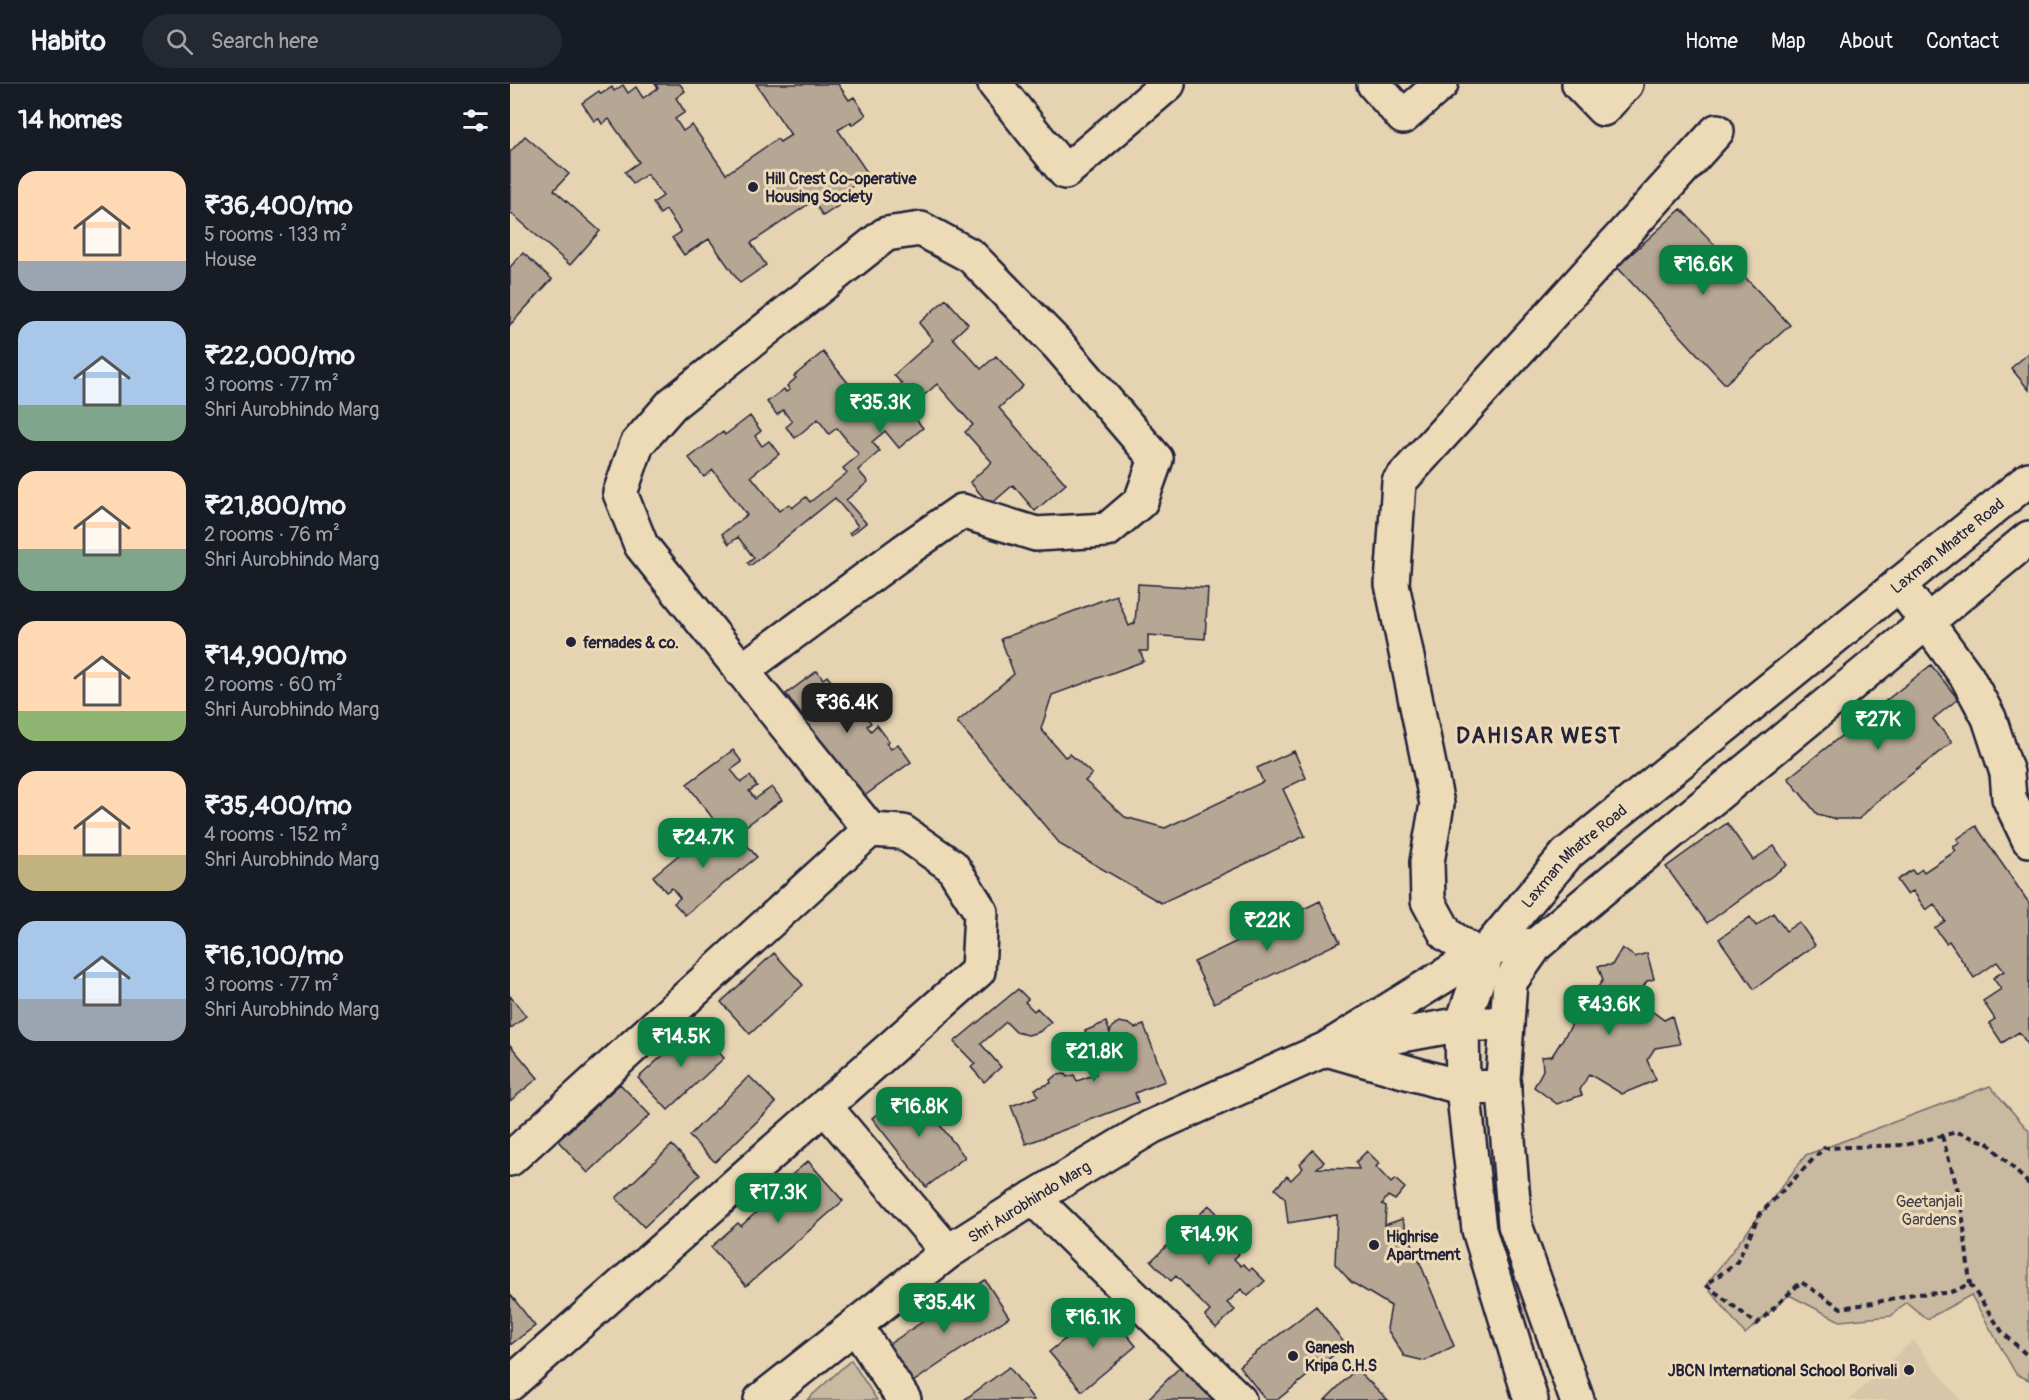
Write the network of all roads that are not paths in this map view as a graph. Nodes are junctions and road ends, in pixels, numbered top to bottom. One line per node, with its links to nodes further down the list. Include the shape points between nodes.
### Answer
1 (995, 84): 2 (street, via 1065,172)
2 (1168, 84)
3 (1374, 84): 4 (street, via 1403,117)
4 (1441, 84)
5 (1579, 84): 6 (street, via 1603,109)
6 (1626, 84)
7 (1717, 131): 16 (street, via 1399,482 1392,584 1437,804 1427,862 1428,901 1446,934)
8 (2029, 479): 10 (street, Laxman Mhatre Road)
9 (2029, 538): 11 (street)
10 (1899, 584): 11 (street); 16 (street, Laxman Mhatre Road, via 1567,854)
11 (1927, 621): 14 (street, via 1967,676 1989,718 2007,773 2008,798); 15 (street)
12 (741, 671): 12 (street, via 640,545 620,493 637,444 672,404 886,234 921,229 971,256 1059,346 1156,459 1141,501 1107,530 1036,534 962,511); 13 (street)
13 (870, 830): 22 (street, via 903,832 952,866 981,912 978,971); 23 (street)
14 (2029, 840)
15 (1536, 945): 16 (street, Shri Aurobhindo Marg); 18 (street, via 1510,981)
16 (1483, 951): 17 (street, Laxman Mhatre Road); 19 (street, Shri Aurobhindo Marg)
17 (1462, 1024): 18 (street, Shri Aurobhindo Marg); 19 (street, Shri Aurobhindo Marg); 21 (street, Laxman Mhatre Road)
18 (1507, 1024): 20 (street)
19 (1326, 1049): 21 (street); 24 (street, Shri Aurobhindo Marg, via 1151,1127)
20 (1504, 1087): 21 (street); 32 (street, via 1515,1225)
21 (1463, 1088): 31 (street, Laxman Mhatre Road, via 1479,1230)
22 (825, 1107): 25 (street); 27 (street)
23 (510, 1160)
24 (1033, 1197): 25 (street, Shri Aurobhindo Marg); 30 (street)
25 (948, 1252): 26 (street, Shri Aurobhindo Marg)
26 (856, 1326): 28 (street, Shri Aurobhindo Marg); 29 (street)
27 (510, 1384)
28 (761, 1400)
29 (904, 1400)
30 (1239, 1400)
31 (1531, 1400)
32 (1577, 1400)

